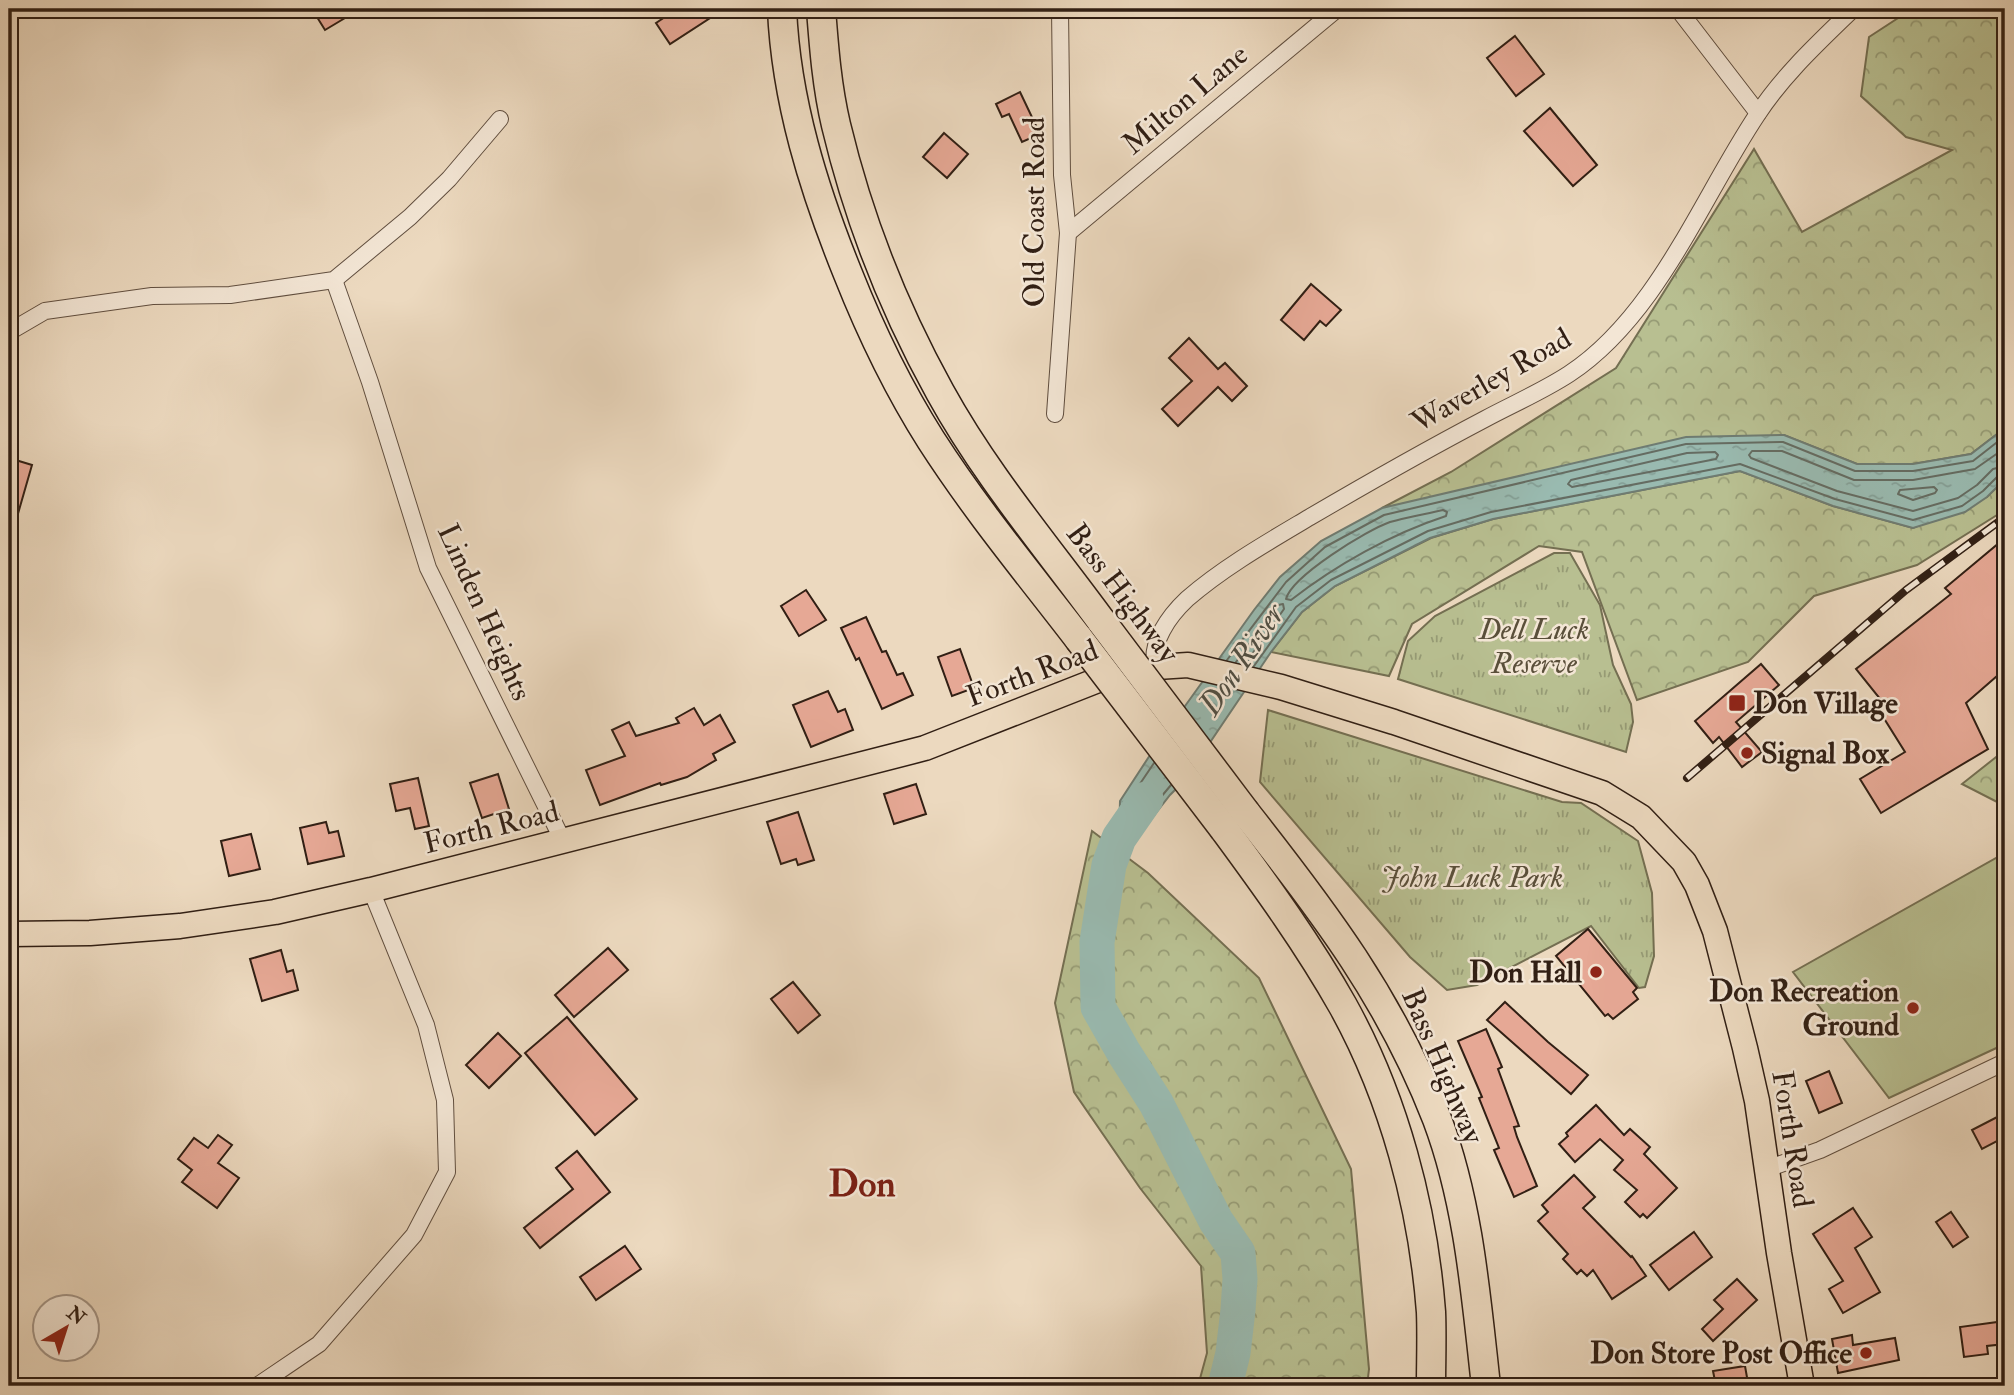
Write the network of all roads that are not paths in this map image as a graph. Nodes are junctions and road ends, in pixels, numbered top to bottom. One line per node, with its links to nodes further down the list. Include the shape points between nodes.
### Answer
1 (782, 9): 14 (highway, Bass Highway, bridge, via 792,91 828,225 876,339 924,429 960,484 1080,639)
2 (821, 9): 14 (highway, Bass Highway, bridge, via 835,123 880,265 908,330 986,464 1102,622)
3 (1060, 9): 9 (street, Old Coast Road, via 1062,175)
4 (1337, 9): 9 (street, Milton Lane)
5 (1678, 9): 7 (street)
6 (1853, 9): 7 (street, Waverley Road, via 1804,57)
7 (1758, 113): 13 (street, Waverley Road, via 1662,275 1613,336 1570,373 1403,463 1217,576 1186,600 1162,629)
8 (500, 119): 10 (street, via 457,172)
9 (1068, 233): 12 (street, Old Coast Road)
10 (334, 280): 11 (street, via 230,295 152,296 45,311); 15 (street, Linden Heights, via 428,568)
11 (9, 332)
12 (1055, 414)
13 (1154, 668): 15 (main road, Forth Road, via 1126,669 925,748); 19 (main road, Forth Road, via 1188,665 1281,687 1574,782 1615,799 1642,817 1684,862 1715,931 1745,1048)
14 (1235, 821): 21 (highway, Bass Highway, via 1283,910 1344,1007 1395,1126 1424,1247 1431,1313); 22 (highway, Bass Highway, via 1308,892 1384,1005 1410,1056 1437,1121 1458,1191 1474,1276)
15 (563, 841): 16 (main road, Forth Road)
16 (371, 890): 17 (main road, Forth Road, via 275,912 180,926); 20 (street, via 426,1025 445,1100 447,1172 414,1235 319,1344)
17 (9, 933)
18 (2005, 1062): 19 (street, via 1820,1150)
19 (1767, 1169): 23 (main road, Forth Road)
20 (257, 1386)
21 (1429, 1386)
22 (1486, 1386)
23 (1802, 1386)

